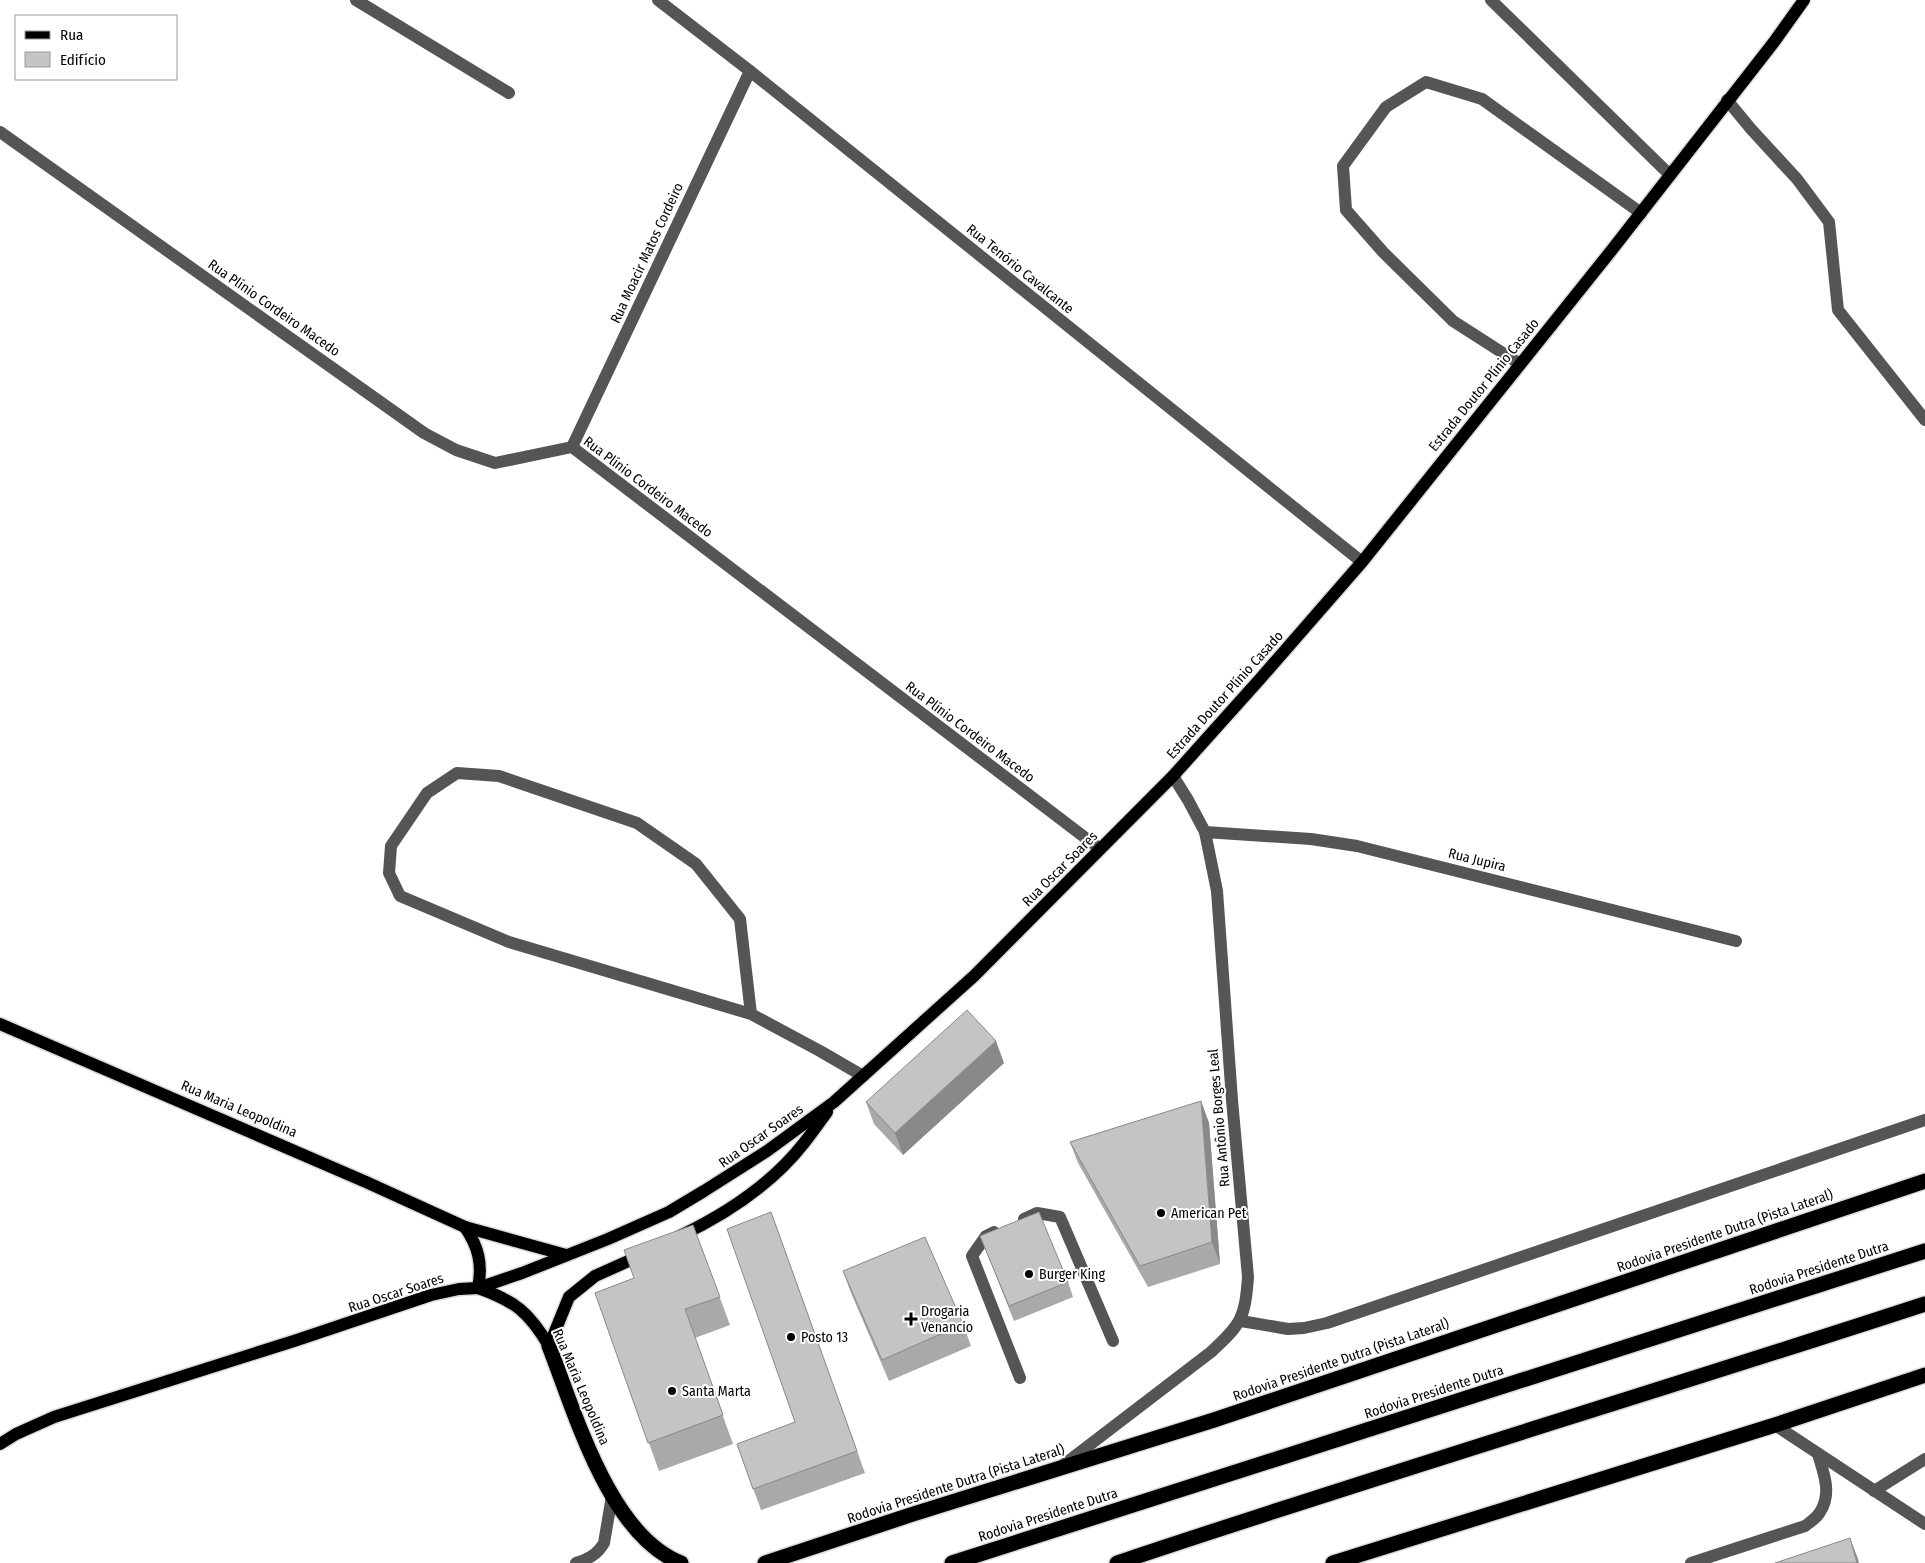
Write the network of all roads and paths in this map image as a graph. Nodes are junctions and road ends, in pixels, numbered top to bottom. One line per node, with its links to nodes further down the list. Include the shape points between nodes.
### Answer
1 (356, 0): 6 (street)
2 (658, 0): 5 (street, Rua Tenório Cavalcante)
3 (1491, 0): 9 (street)
4 (1804, 0): 7 (main road, Estrada Doutor Plínio Casado)
5 (750, 71): 13 (street, Rua Moacir Matos Cordeiro); 14 (street, Rua Tenório Cavalcante)
6 (509, 93)
7 (1728, 100): 9 (main road, Estrada Doutor Plínio Casado); 12 (street, via 1797,179 1829,222 1838,310)
8 (0, 132): 13 (street, Rua Plínio Cordeiro Macedo, via 424,433 456,450 495,463)
9 (1670, 175): 10 (main road, Estrada Doutor Plínio Casado)
10 (1641, 212): 11 (main road, Estrada Doutor Plínio Casado); 11 (street, via 1482,99 1426,82 1386,107 1343,166 1346,210 1383,252 1453,321)
11 (1520, 364): 14 (main road, Estrada Doutor Plínio Casado)
12 (1925, 420)
13 (572, 448): 17 (street, Rua Plínio Cordeiro Macedo)
14 (1362, 562): 15 (main road, Estrada Doutor Plínio Casado)
15 (1173, 776): 16 (street, Rua Antônio Borges Leal); 17 (main road, Rua Oscar Soares)
16 (1205, 832): 18 (street, Rua Jupira, via 1311,839 1357,846); 30 (street, Rua Antônio Borges Leal, via 1217,891 1248,1277)
17 (1100, 849): 21 (main road, Rua Oscar Soares, via 974,976)
18 (1736, 941)
19 (750, 1014): 19 (street, via 509,942 400,896 389,873 391,846 427,793 457,773 499,776 636,824 696,864 740,918); 21 (street)
20 (0, 1024): 25 (main road, Rua Maria Leopoldina)
21 (863, 1076): 22 (main road, Rua Oscar Soares)
22 (834, 1102): 27 (main road, Rua Oscar Soares, via 752,1161 669,1212); 32 (main road, Rua Oscar Soares, via 804,1144 761,1186 722,1214 595,1276 569,1297)
23 (1925, 1120): 30 (street, via 1327,1323 1288,1329)
24 (1925, 1181): 39 (highway, Rodovia Presidente Dutra (Pista Lateral), via 1224,1417)
25 (464, 1227): 27 (main road, Rua Maria Leopoldina); 28 (main road, via 479,1256)
26 (1925, 1251): 46 (highway, Rodovia Presidente Dutra)
27 (566, 1255): 28 (main road, Rua Oscar Soares)
28 (478, 1288): 32 (main road, Rua Maria Leopoldina, via 501,1296 527,1314); 36 (main road, Rua Oscar Soares, via 430,1295 54,1417)
29 (1925, 1304): 47 (highway, via 1699,1378 1320,1495)
30 (1241, 1321): 39 (street, Rua Antônio Borges Leal, via 1212,1352)
31 (1113, 1341): 34 (street, via 1060,1217 1037,1214 986,1236 972,1256)
32 (549, 1346): 41 (highway, Rua Maria Leopoldina)
33 (1925, 1375): 35 (highway)
34 (1020, 1378)
35 (1775, 1425): 37 (street); 48 (highway)
36 (0, 1444)
37 (1818, 1454): 40 (street); 49 (street, via 1826,1479 1827,1496 1820,1513 1805,1526)
38 (1925, 1459): 40 (street)
39 (1058, 1469): 45 (highway, Rodovia Presidente Dutra (Pista Lateral))
40 (1874, 1491): 42 (street)
41 (612, 1496): 43 (street, via 601,1549); 44 (highway, Rua Maria Leopoldina, via 643,1537 660,1552)
42 (1925, 1524)
43 (576, 1563)
44 (681, 1563)
45 (765, 1563)
46 (952, 1563)
47 (1116, 1563)
48 (1333, 1563)
49 (1690, 1563)

